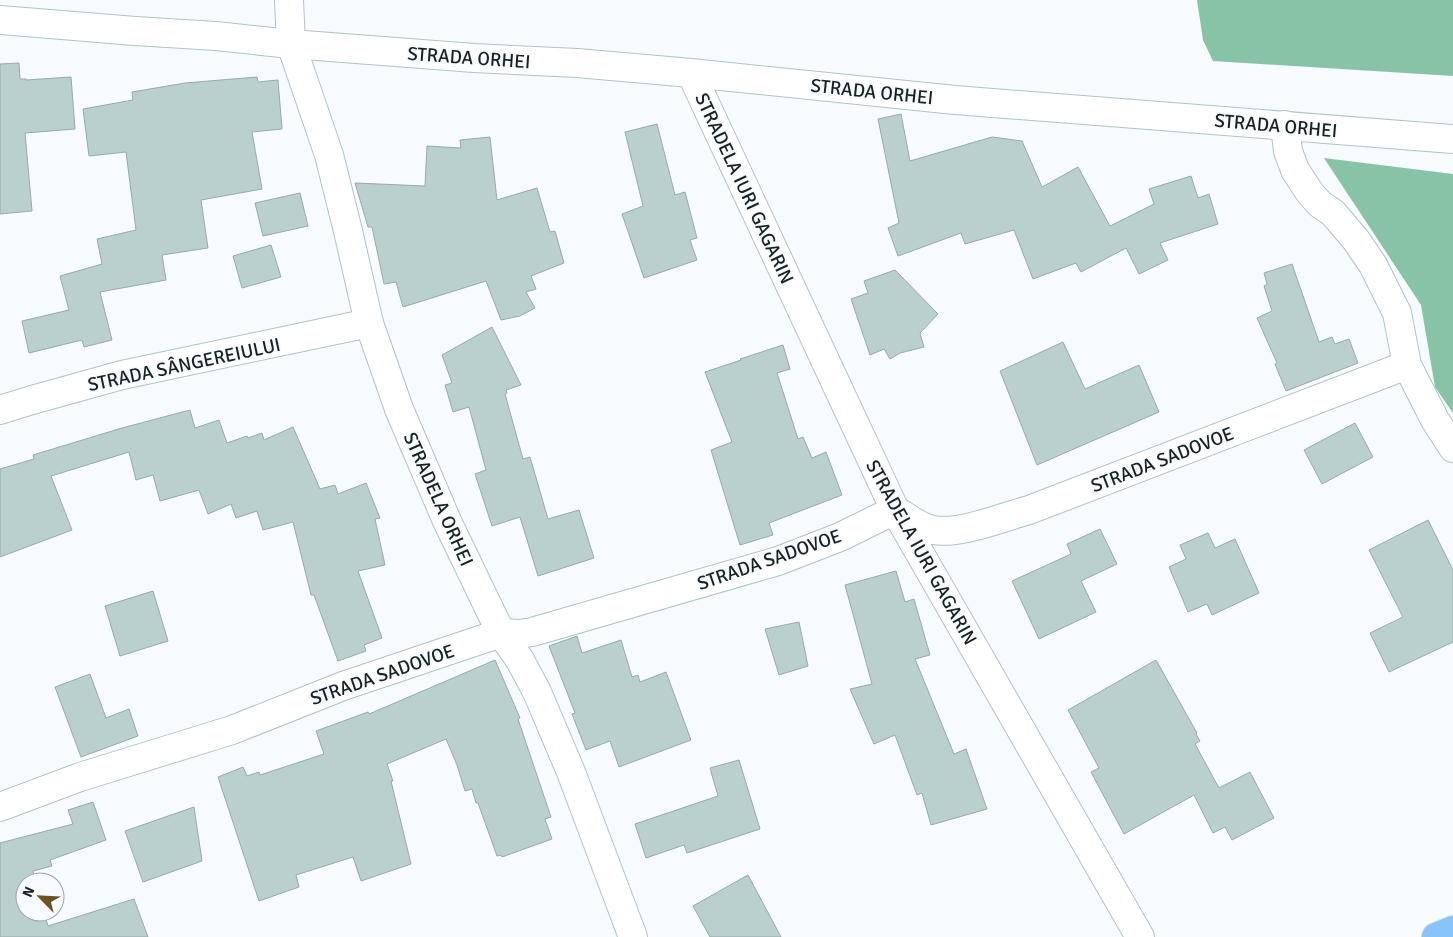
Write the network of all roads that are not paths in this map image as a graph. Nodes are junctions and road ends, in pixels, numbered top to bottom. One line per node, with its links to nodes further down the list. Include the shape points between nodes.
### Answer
1 (289, 0): 3 (street)
2 (0, 20): 3 (street, STRADA ORHEI)
3 (291, 44): 4 (street, STRADA ORHEI); 7 (street, STRADELA ORHEI, via 329,155)
4 (691, 73): 5 (street, STRADA ORHEI, via 965,100); 11 (street, STRADELA IURI GAGARIN)
5 (1286, 125): 6 (street, STRADA ORHEI); 8 (street, via 1288,151 1295,170 1310,193 1356,240 1381,281 1397,313)
6 (1453, 139)
7 (369, 323): 9 (street, STRADA SÂNGEREIULUI, via 131,373); 12 (street, STRADELA ORHEI, via 399,408 447,521)
8 (1407, 365): 10 (street); 11 (street, STRADA SADOVOE, via 1029,510 970,527 933,530)
9 (0, 410)
10 (1453, 448)
11 (895, 510): 12 (street, STRADA SADOVOE, via 840,537 778,561 532,632); 16 (street, STRADELA IURI GAGARIN)
12 (501, 633): 13 (street, STRADA SADOVOE, via 343,686 232,730 80,777); 15 (street, STRADELA ORHEI, via 537,692)
13 (0, 807)
14 (1453, 930): 17 (main road)
15 (633, 937)
16 (1140, 937)
17 (1436, 937)

